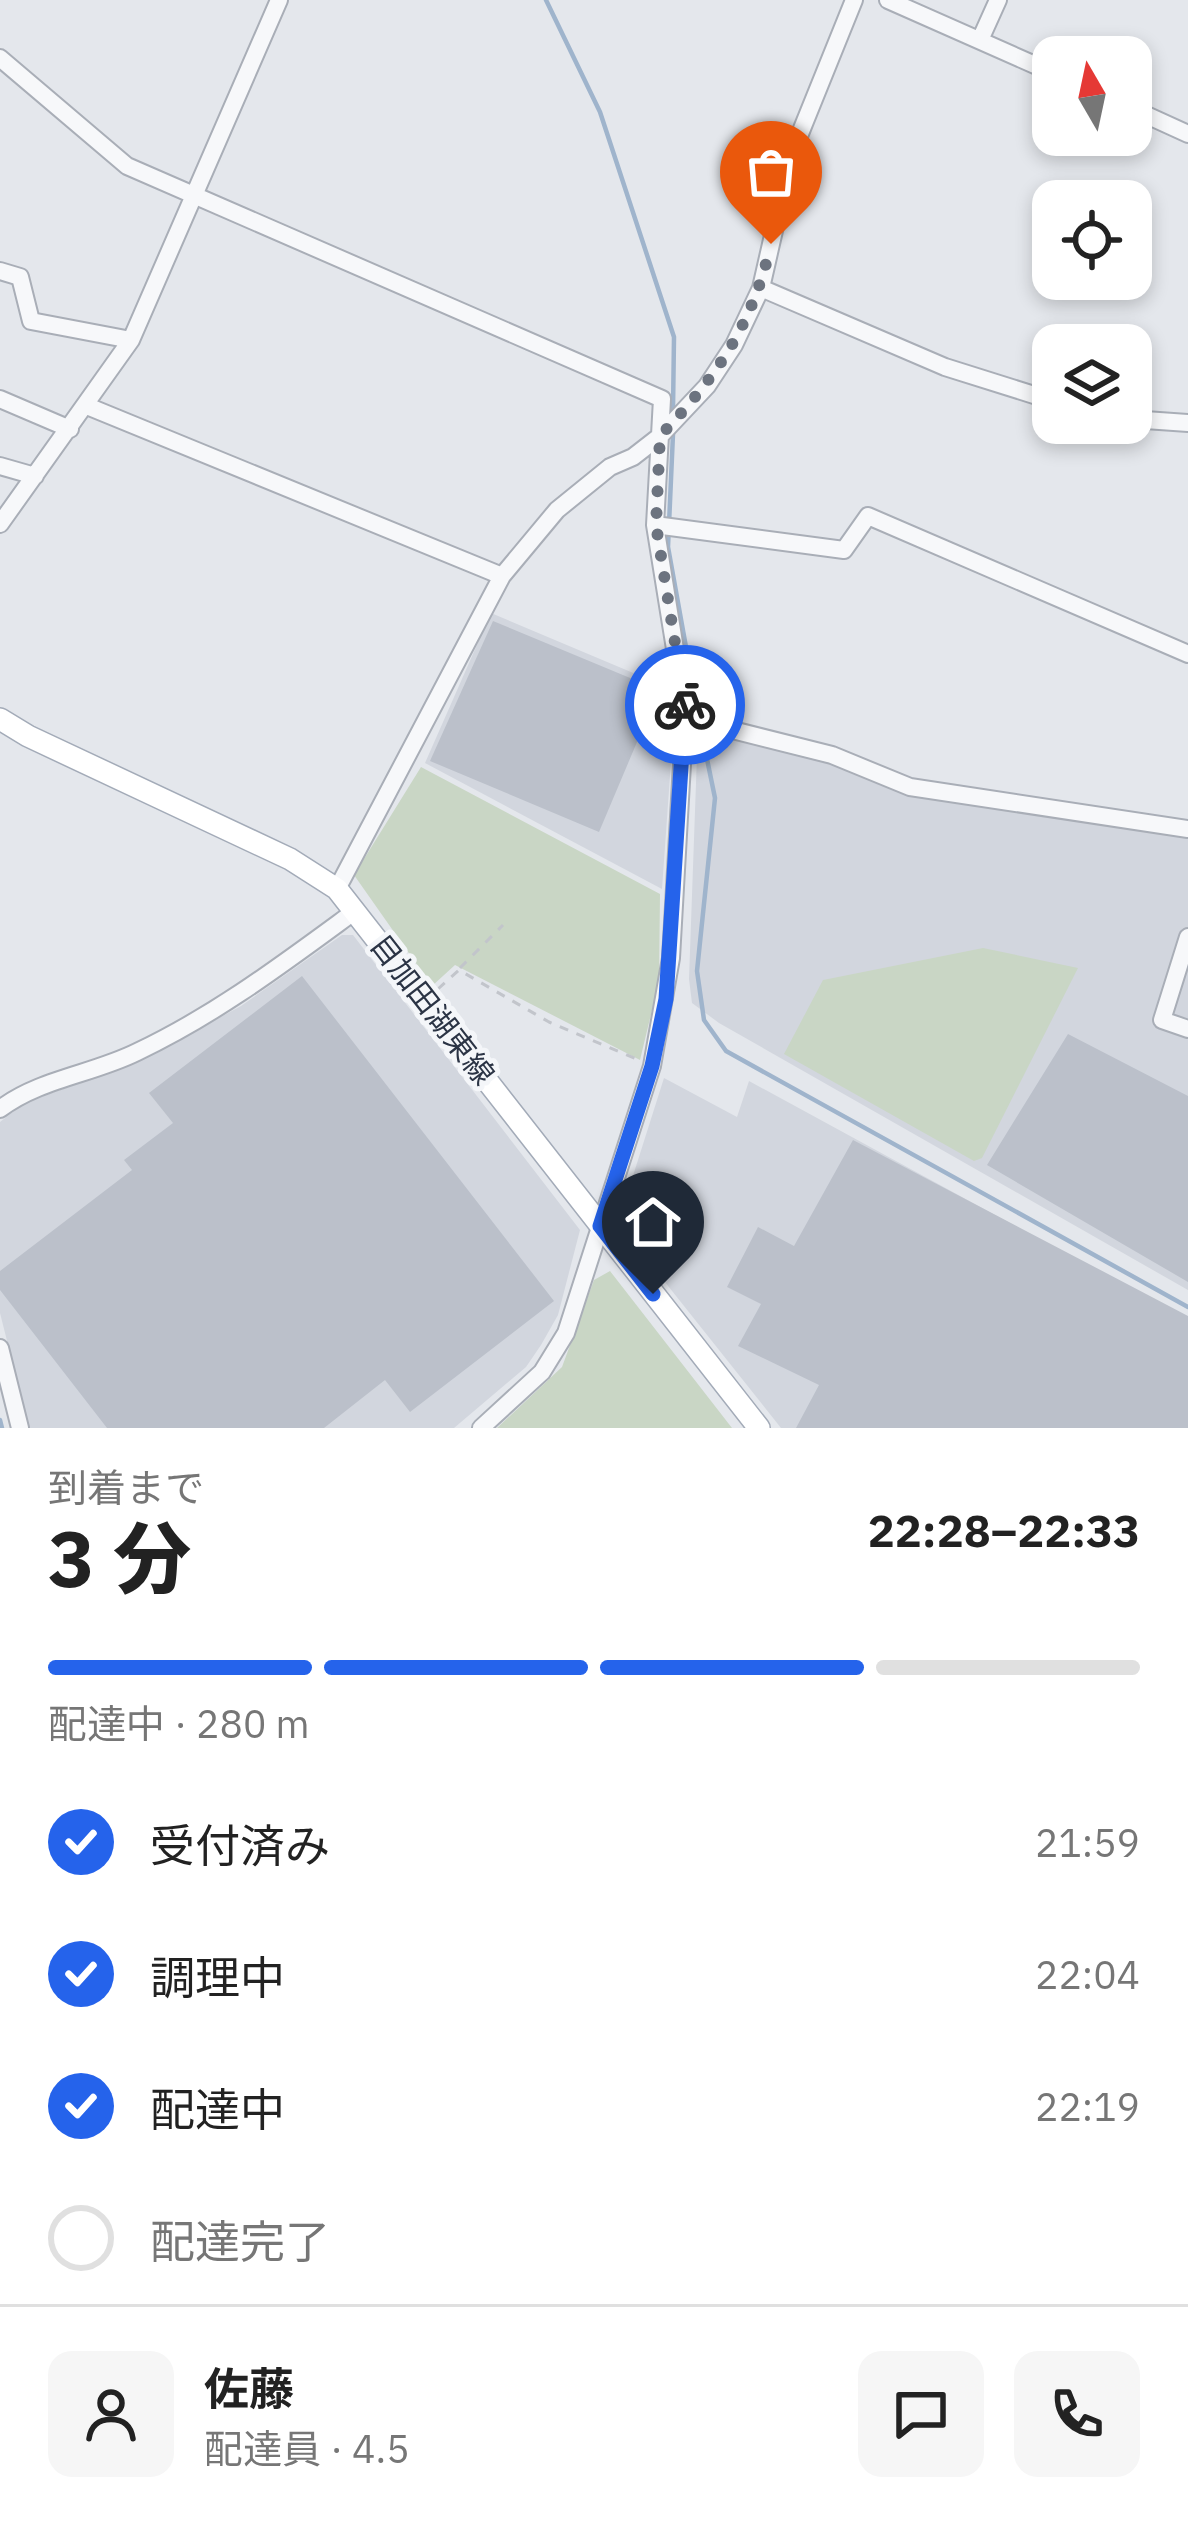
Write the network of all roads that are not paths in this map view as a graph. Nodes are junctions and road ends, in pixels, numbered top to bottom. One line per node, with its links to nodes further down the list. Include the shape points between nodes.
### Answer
1 (279, 0): 10 (street)
2 (854, 0): 12 (street, via 791,156)
3 (888, 0): 5 (street)
4 (998, 0): 5 (street)
5 (980, 40): 7 (street)
6 (2, 55): 10 (street, via 127,166)
7 (1032, 64)
8 (1152, 118): 9 (street)
9 (1188, 134)
10 (197, 193): 13 (street); 20 (street, via 662,399)
11 (0, 271): 13 (street, via 20,277 31,321)
12 (760, 288): 14 (street, via 945,368); 20 (street, via 707,386)
13 (131, 340): 16 (street)
14 (1032, 395)
15 (0, 399): 19 (street)
16 (87, 406): 19 (street); 25 (street)
17 (1152, 420): 18 (street)
18 (1188, 423)
19 (70, 429): 22 (street)
20 (660, 436): 24 (street); 25 (street, via 557,510)
21 (0, 466): 22 (street)
22 (35, 476): 23 (street)
23 (0, 524)
24 (664, 526): 26 (street, via 844,550 868,516); 28 (street)
25 (502, 576): 30 (street)
26 (1188, 653)
27 (0, 718): 30 (main road, 目加田湖東線)
28 (685, 718): 29 (street, via 832,755 910,787); 35 (street, via 671,958 652,1066)
29 (1188, 830)
30 (337, 889): 31 (main road, 目加田湖東線)
31 (355, 911): 34 (street, via 225,1006 133,1055); 35 (main road, 目加田湖東線)
32 (1188, 937): 33 (street, via 1162,1020)
33 (1188, 1029)
34 (0, 1109)
35 (600, 1226): 38 (street, via 566,1333 542,1372); 39 (main road, 目加田湖東線)
36 (0, 1348): 37 (street)
37 (20, 1428)
38 (482, 1428)
39 (759, 1428)

